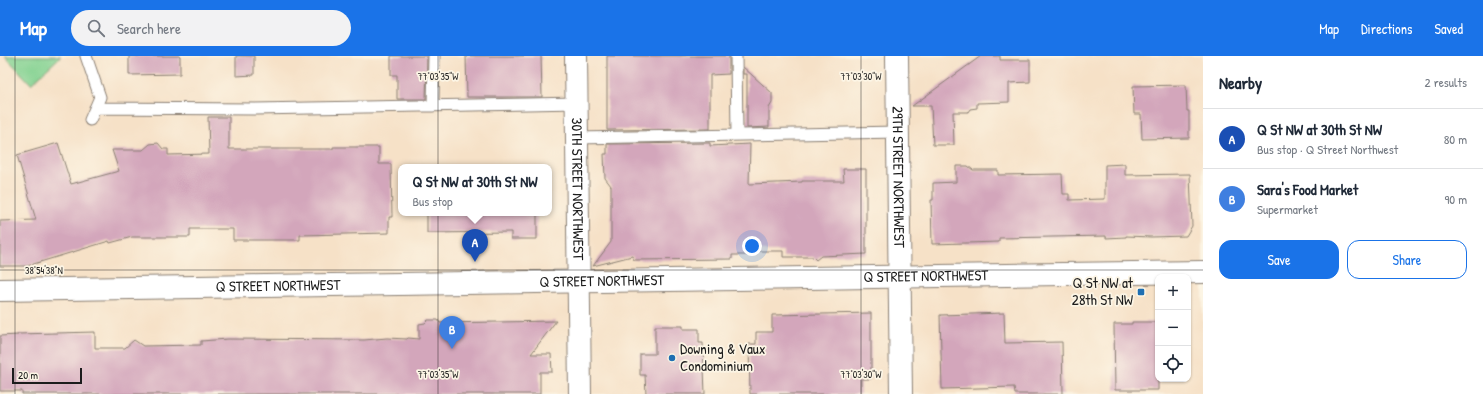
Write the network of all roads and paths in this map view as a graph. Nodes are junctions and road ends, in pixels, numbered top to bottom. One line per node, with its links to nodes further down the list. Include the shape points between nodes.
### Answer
1 (86, 56): 8 (lane, via 100,97)
2 (434, 56): 7 (lane)
3 (576, 56): 6 (street, 30TH STREET NORTHWEST)
4 (736, 56): 11 (lane)
5 (897, 56): 10 (street, 29TH STREET NORTHWEST)
6 (577, 103): 7 (lane); 12 (street, 30TH STREET NORTHWEST)
7 (433, 106): 8 (lane)
8 (95, 108): 9 (lane)
9 (90, 120)
10 (898, 132): 11 (lane); 14 (street, 29TH STREET NORTHWEST)
11 (736, 135): 12 (lane)
12 (577, 138): 15 (street, 30TH STREET NORTHWEST)
13 (1203, 272): 14 (street, Q STREET NORTHWEST)
14 (900, 276): 15 (street, Q STREET NORTHWEST); 18 (street, 29TH STREET NORTHWEST)
15 (578, 281): 16 (street, Q STREET NORTHWEST); 17 (street, 30TH STREET NORTHWEST)
16 (0, 290)
17 (580, 394)
18 (901, 394)

